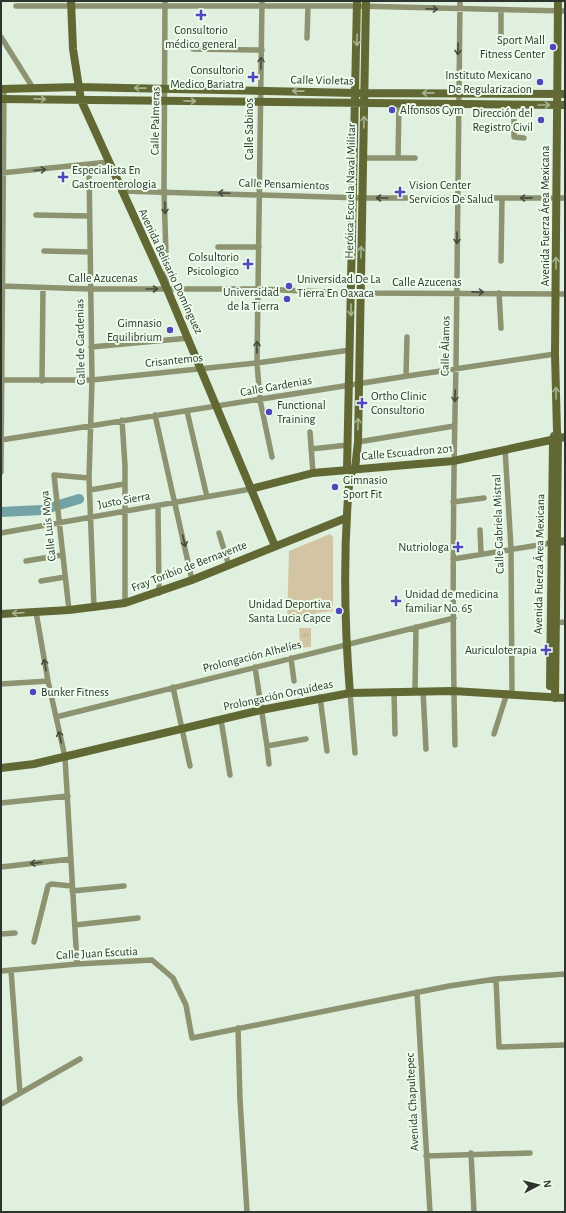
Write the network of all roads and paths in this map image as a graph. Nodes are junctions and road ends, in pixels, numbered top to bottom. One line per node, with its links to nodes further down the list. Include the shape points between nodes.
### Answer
1 (460, 1): 10 (street, Calle Álamos)
2 (558, 1): 12 (street, Avenida Fuerza Área Mexicana)
3 (71, 3): 4 (street); 8 (street); 18 (street, Avenida Belisario Domínguez)
4 (165, 3): 5 (street); 20 (street, Calle Palmeras)
5 (218, 3): 6 (street)
6 (262, 3): 9 (street); 17 (street, Calle Sabinos)
7 (362, 3): 9 (street); 10 (street, one-way to 10); 23 (street, Heróica Escuela Naval Militar)
8 (16, 6)
9 (308, 6): 14 (street)
10 (460, 10): 11 (street); 24 (street, Calle Álamos, one-way to 24)
11 (501, 10): 12 (street); 15 (street)
12 (562, 11): 25 (street, Avenida Fuerza Área Mexicana)
13 (1, 37): 19 (street)
14 (307, 38)
15 (501, 40)
16 (192, 49): 17 (street)
17 (262, 50): 22 (street, Calle Sabinos, one-way to 17)
18 (78, 87): 19 (street, Calle Violetas); 20 (street, Calle Violetas, one-way to 18); 27 (street, Avenida Belisario Domínguez)
19 (33, 88): 21 (street, Calle Violetas)
20 (166, 88): 22 (street, Calle Violetas); 28 (street, Calle Palmeras)
21 (3, 89): 26 (street)
22 (260, 90): 23 (street, Calle Violetas, one-way to 22); 29 (street, Calle Sabinos)
23 (360, 93): 24 (street, Calle Violetas, one-way to 23); 30 (street, Heróica Escuela Naval Militar); 31 (street, Heróica Escuela Naval Militar)
24 (457, 93): 25 (street, Calle Violetas); 33 (street, Calle Álamos)
25 (561, 94): 35 (street, Avenida Fuerza Área Mexicana)
26 (3, 99): 27 (street, Calle Violetas, one-way to 27); 42 (street)
27 (81, 100): 28 (street, Calle Violetas); 40 (street, Avenida Belisario Domínguez)
28 (166, 101): 29 (street, Calle Violetas, one-way to 29); 44 (street, Calle Palmeras)
29 (261, 102): 30 (street, Calle Violetas); 45 (street, Calle Sabinos)
30 (355, 102): 31 (street, Calle Violetas); 46 (street, Heróica Escuela Naval Militar)
31 (364, 103): 32 (street, Calle Violetas); 37 (street, Heróica Escuela Naval Militar, one-way to 31)
32 (399, 104): 33 (street, Calle Violetas); 38 (street)
33 (457, 104): 34 (street, Calle Violetas); 50 (street, Calle Álamos)
34 (514, 104): 35 (street, Calle Violetas, one-way to 35); 36 (street, via 514,137)
35 (561, 105): 48 (street, Avenida Fuerza Área Mexicana)
36 (524, 138)
37 (363, 158): 38 (street); 47 (street, Heróica Escuela Naval Militar)
38 (398, 158): 39 (street)
39 (415, 158)
40 (109, 162): 41 (street); 43 (street, Avenida Belisario Domínguez)
41 (89, 165): 42 (street, one-way to 41); 53 (street, Calle de Gardenias)
42 (3, 173): 54 (street)
43 (121, 191): 44 (street, Calle Pensamientos); 63 (street, Avenida Belisario Domínguez)
44 (164, 191): 45 (street, Calle Pensamientos, one-way to 44); 63 (street, Calle Palmeras, one-way to 63)
45 (260, 194): 46 (street, Calle Pensamientos); 56 (street, Calle Sabinos)
46 (353, 198): 47 (street, Calle Pensamientos); 66 (street, Heróica Escuela Naval Militar)
47 (362, 198): 50 (street, Calle Pensamientos, one-way to 47); 67 (street, Heróica Escuela Naval Militar, one-way to 47)
48 (556, 198): 49 (street, Calle Pensamientos); 51 (street, Calle Pensamientos, one-way to 51); 69 (street, Avenida Fuerza Área Mexicana, one-way to 48)
49 (565, 198)
50 (457, 199): 51 (street, Calle Pensamientos); 65 (street, Calle Álamos, one-way to 65)
51 (502, 199): 59 (street)
52 (36, 215): 53 (street)
53 (89, 216): 58 (street, Calle de Gardenias)
54 (2, 218): 60 (street)
55 (218, 247): 56 (street)
56 (259, 247): 64 (street, Calle Sabinos)
57 (44, 251): 58 (street)
58 (90, 252): 62 (street, Calle de Gardenias)
59 (501, 261)
60 (2, 286): 61 (street, Calle Azucenas); 71 (street)
61 (43, 288): 62 (street, Calle Azucenas); 84 (street)
62 (91, 289): 63 (street, Calle Azucenas, one-way to 63); 75 (street, Calle de Gardenias)
63 (167, 289): 64 (street, Calle Azucenas); 74 (street, Avenida Belisario Domínguez)
64 (258, 289): 66 (street, Calle Azucenas); 78 (street, Calle Sabinos, one-way to 64)
65 (457, 292): 67 (street, Calle Azucenas); 68 (street, Calle Azucenas, one-way to 68); 80 (street, Calle Álamos)
66 (351, 293): 67 (street, Calle Azucenas); 76 (street, Heróica Escuela Naval Militar, one-way to 76)
67 (360, 293): 85 (street, Heróica Escuela Naval Militar)
68 (499, 293): 69 (street, Calle Azucenas); 72 (street)
69 (556, 294): 70 (street, Calle Azucenas); 77 (street, Avenida Fuerza Área Mexicana)
70 (565, 294)
71 (2, 319): 82 (street)
72 (501, 328)
73 (407, 337): 81 (street)
74 (189, 338): 75 (street); 79 (street, Avenida Belisario Domínguez)
75 (91, 347): 83 (street, Calle de Gardenias)
76 (350, 350): 78 (street, Crisantemos); 86 (street, Heróica Escuela Naval Militar)
77 (555, 354): 80 (street, Calle Gardenias); 95 (street, Avenida Fuerza Área Mexicana, one-way to 77)
78 (257, 363): 79 (street, Crisantemos); 87 (street, Calle Sabinos)
79 (201, 368): 83 (street, Crisantemos); 88 (street, Avenida Belisario Domínguez)
80 (456, 369): 81 (street, Calle Gardenias); 93 (street, Calle Álamos, one-way to 93)
81 (406, 376): 85 (street, Calle Gardenias)
82 (1, 380): 84 (street, Crisantemos); 96 (street)
83 (92, 380): 84 (street, Crisantemos); 92 (street, Calle de Gardenias)
84 (42, 381)
85 (359, 383): 86 (street, Calle Gardenias); 97 (street, Heróica Escuela Naval Militar, one-way to 85)
86 (350, 384): 87 (street, Calle Gardenias); 98 (street, Heróica Escuela Naval Militar)
87 (260, 400): 88 (street, Calle Gardenias); 101 (street, Calle Sabinos)
88 (216, 407): 89 (street, Calle Gardenias); 108 (street, Avenida Belisario Domínguez)
89 (187, 411): 90 (street, Calle Gardenias); 110 (street)
90 (155, 415): 91 (street, Calle Gardenias); 113 (street)
91 (122, 420): 92 (street, Calle Gardenias); 107 (street)
92 (91, 425): 96 (street, Calle Gardenias); 106 (street, Calle de Gardenias)
93 (454, 426): 97 (street); 102 (street, Calle Álamos)
94 (310, 432): 99 (street)
95 (558, 437): 100 (street, Calle Escuadron 201); 122 (street, Avenida Fuerza Área Mexicana)
96 (1, 440): 104 (street)
97 (358, 442): 103 (street, Heróica Escuela Naval Militar)
98 (348, 445): 99 (street); 103 (street, Heróica Escuela Naval Militar)
99 (311, 449): 105 (street)
100 (505, 450): 102 (street, Calle Escuadron 201); 124 (street, Calle Gabriela Mistral)
101 (272, 457)
102 (453, 461): 103 (street, Calle Escuadron 201); 112 (street, Calle Álamos)
103 (351, 471): 105 (street, Calle Escuadron 201); 117 (street, Heróica Escuela Naval Militar)
104 (1, 472)
105 (313, 473): 108 (street, Calle Escuadron 201)
106 (89, 478): 109 (street, Calle de Gardenias); 118 (street, Calle Luis Moya, via 54,475)
107 (124, 484): 109 (street); 115 (street)
108 (251, 489): 110 (street, Justo Sierra); 123 (street, Avenida Belisario Domínguez)
109 (90, 490): 116 (street, Calle de Gardenias)
110 (207, 497): 113 (street, Justo Sierra)
111 (484, 498): 112 (street)
112 (453, 502): 127 (street, Calle Álamos)
113 (175, 503): 114 (street, Justo Sierra); 131 (street, one-way to 131)
114 (158, 506): 115 (street, Justo Sierra); 133 (street)
115 (123, 512): 116 (street, Justo Sierra); 134 (street)
116 (90, 518): 118 (street, Justo Sierra); 135 (street, Calle de Gardenias)
117 (346, 518): 123 (street, Fray Toribio de Bernavente); 143 (street, Heróica Escuela Naval Militar)
118 (58, 522): 120 (street, Justo Sierra); 126 (street, Calle Luis Moya)
119 (480, 530): 125 (street)
120 (1, 533)
121 (219, 533): 129 (street)
122 (557, 542): 124 (street); 141 (street, Avenida Fuerza Área Mexicana)
123 (275, 546): 129 (street, Fray Toribio de Bernavente)
124 (511, 548): 125 (street); 154 (street, Calle Gabriela Mistral)
125 (481, 553): 127 (street)
126 (62, 555): 128 (street); 130 (street, Calle Luis Moya)
127 (453, 559): 139 (street, Calle Álamos)
128 (26, 561)
129 (229, 566): 131 (street, Fray Toribio de Bernavente)
130 (65, 577): 132 (street); 136 (street, Calle Luis Moya)
131 (192, 580): 133 (street, Fray Toribio de Bernavente)
132 (41, 581)
133 (160, 593): 134 (street, Fray Toribio de Bernavente)
134 (124, 603): 135 (street, Fray Toribio de Bernavente)
135 (94, 608): 136 (street, Fray Toribio de Bernavente)
136 (69, 610): 137 (street, Fray Toribio de Bernavente)
137 (36, 612): 138 (street, Fray Toribio de Bernavente, one-way to 138); 146 (street, one-way to 137)
138 (1, 614)
139 (454, 618): 142 (street, Prolongación Alhelíes); 152 (street, Calle Álamos)
140 (565, 622): 141 (street)
141 (553, 623): 156 (street, Avenida Fuerza Área Mexicana)
142 (416, 627): 143 (street, Prolongación Alhelíes); 151 (street)
143 (346, 644): 144 (street, Prolongación Alhelíes); 153 (street, Heróica Escuela Naval Militar)
144 (291, 658): 145 (street, Prolongación Alhelíes); 147 (street)
145 (255, 667): 149 (street, Prolongación Alhelíes); 158 (street)
146 (48, 681): 148 (street); 159 (street)
147 (294, 681)
148 (1, 684)
149 (173, 687): 159 (street, Prolongación Alhelíes); 161 (street)
150 (394, 691): 151 (street, Prolongación Orquídeas); 153 (street, Prolongación Orquídeas); 162 (street)
151 (419, 691): 152 (street, Prolongación Orquídeas); 167 (street)
152 (453, 691): 154 (street, Prolongación Orquídeas); 165 (street, Calle Álamos)
153 (350, 693): 155 (street, Prolongación Orquídeas); 169 (street)
154 (509, 693): 156 (street, Prolongación Orquídeas); 163 (street, Calle Gabriela Mistral)
155 (320, 697): 158 (street, Prolongación Orquídeas); 168 (street)
156 (553, 698): 157 (street, Prolongación Orquídeas)
157 (565, 698)
158 (261, 710): 160 (street, Prolongación Orquídeas); 166 (street)
159 (56, 717): 170 (street, one-way to 159)
160 (221, 720): 161 (street, Prolongación Orquídeas); 174 (street)
161 (182, 729): 170 (street, Prolongación Orquídeas); 172 (street)
162 (395, 734)
163 (494, 734)
164 (306, 739): 166 (street)
165 (455, 745)
166 (267, 746): 171 (street)
167 (426, 749)
168 (327, 751)
169 (356, 753)
170 (65, 757): 173 (street, Prolongación Orquídeas); 175 (street)
171 (270, 764)
172 (190, 766)
173 (1, 768)
174 (230, 775)
175 (68, 796): 176 (street); 177 (street)
176 (1, 802)
177 (71, 859): 178 (street, one-way to 178); 180 (street)
178 (1, 867)
179 (124, 886): 180 (street)
180 (72, 889): 182 (street); 185 (street, via 51,884 48,886)
181 (138, 918): 182 (street)
182 (75, 925): 186 (street)
183 (15, 932): 184 (street)
184 (1, 934)
185 (34, 942)
186 (77, 964): 187 (street, Calle Juan Escutia); 192 (street, Calle Juan Escutia, via 152,960 173,978 186,1005 192,1038)
187 (11, 970): 188 (street, Calle Juan Escutia); 195 (street)
188 (1, 971)
189 (565, 974): 190 (street)
190 (496, 979): 191 (street); 193 (street, via 499,1047)
191 (417, 992): 192 (street); 199 (street, Avenida Chapultepec)
192 (238, 1028): 200 (street)
193 (565, 1045)
194 (80, 1058): 195 (street)
195 (20, 1093): 196 (street)
196 (1, 1104)
197 (472, 1153): 198 (street); 199 (street); 202 (street)
198 (530, 1153)
199 (426, 1156): 201 (street, Avenida Chapultepec)
200 (247, 1212)
201 (430, 1212)
202 (474, 1212)

